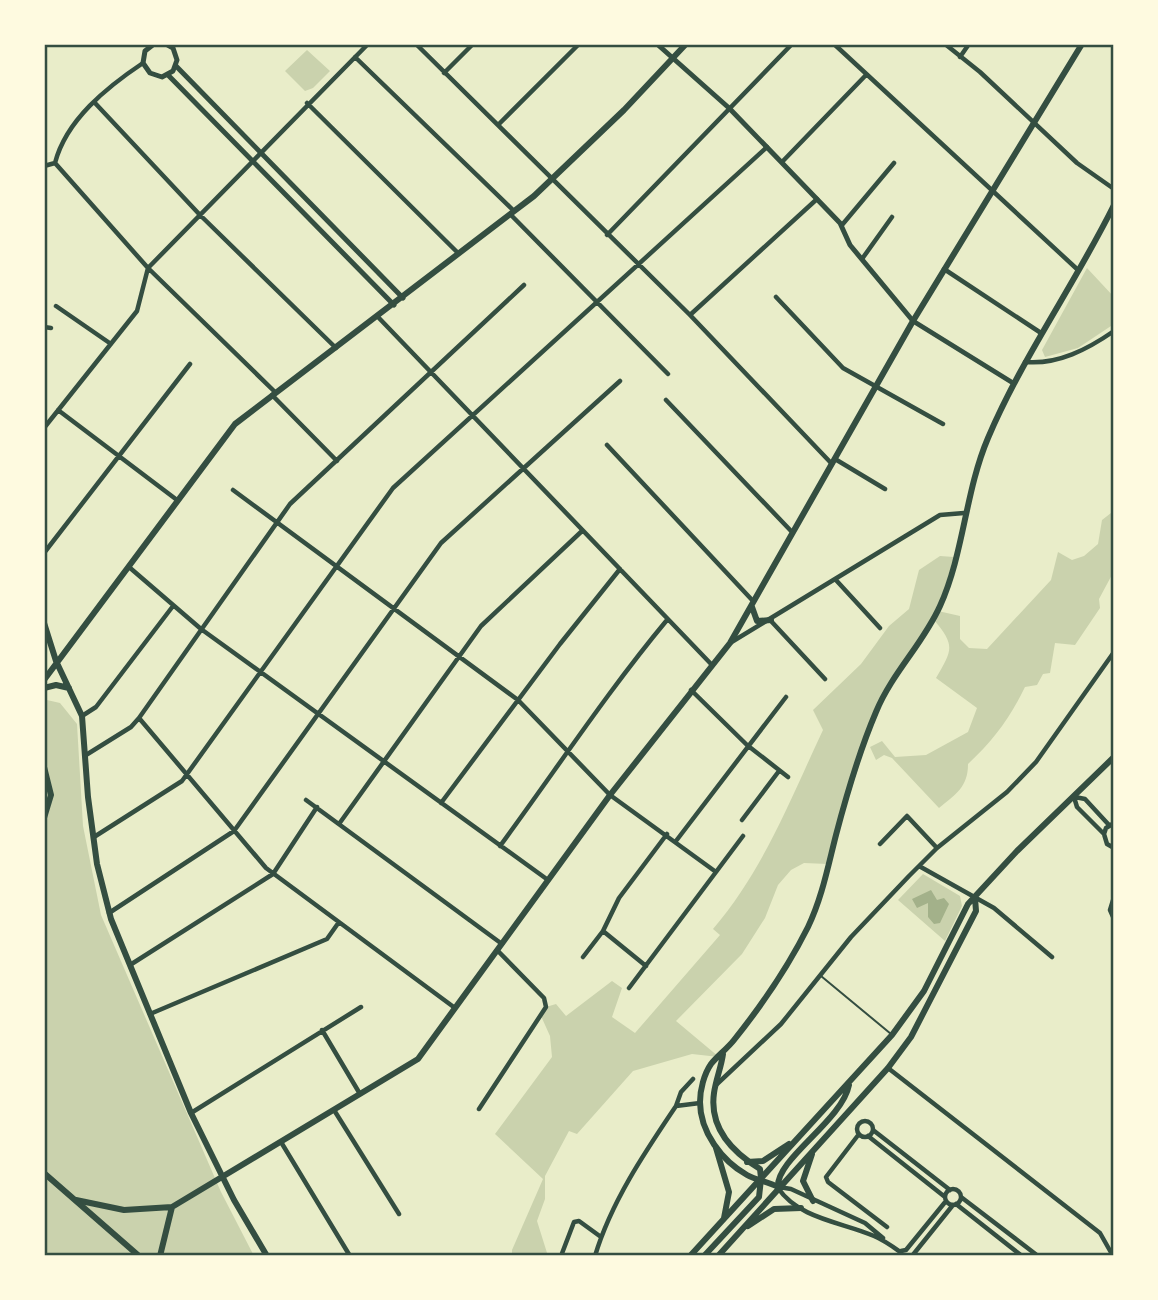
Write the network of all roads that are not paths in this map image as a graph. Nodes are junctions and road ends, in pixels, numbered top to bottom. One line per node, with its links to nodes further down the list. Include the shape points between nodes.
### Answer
1 (154, 44): 14 (street)
2 (166, 44): 19 (street, via 176,54)
3 (368, 44): 15 (street)
4 (416, 44): 20 (street)
5 (473, 44): 20 (street)
6 (579, 44): 27 (street)
7 (657, 44): 17 (street)
8 (686, 44): 17 (main road)
9 (792, 44): 25 (street)
10 (834, 44): 22 (street)
11 (945, 44): 16 (street)
12 (968, 44): 16 (street)
13 (1082, 44): 26 (main road)
14 (143, 48): 18 (street)
15 (355, 57): 24 (street); 42 (street)
16 (960, 57): 26 (street)
17 (673, 58): 25 (street); 35 (main road)
18 (143, 63): 21 (street, via 155,76); 23 (street)
19 (176, 66): 21 (street); 29 (street)
20 (444, 73): 27 (street)
21 (168, 75): 30 (street)
22 (866, 75): 31 (street); 36 (street)
23 (95, 103): 32 (street, via 70,129); 43 (street)
24 (307, 103): 29 (street); 49 (street)
25 (730, 108): 28 (street); 48 (street)
26 (1033, 123): 36 (main road); 37 (street)
27 (498, 125): 35 (street)
28 (767, 147): 31 (street); 52 (street)
29 (260, 152): 30 (street); 38 (street)
30 (253, 160): 40 (street); 43 (street)
31 (782, 162): 39 (street)
32 (55, 163): 34 (street); 53 (street)
33 (894, 163): 45 (street)
34 (44, 166)
35 (552, 180): 42 (main road); 48 (street)
36 (991, 189): 55 (main road); 56 (street)
37 (1114, 189)
38 (301, 194): 40 (street); 46 (street)
39 (817, 199): 45 (street); 63 (street)
40 (294, 202): 47 (street)
41 (1114, 205): 56 (main road)
42 (512, 213): 49 (main road); 60 (street)
43 (200, 215): 53 (street); 71 (street)
44 (892, 217): 50 (street)
45 (842, 225): 50 (street)
46 (331, 226): 47 (street); 51 (street)
47 (324, 233): 54 (street)
48 (607, 235): 52 (street)
49 (458, 253): 58 (main road)
50 (862, 259): 65 (street)
51 (364, 260): 54 (street); 58 (street)
52 (639, 264): 60 (street); 63 (street)
53 (148, 268): 70 (street, via 137,311); 79 (street)
54 (358, 268): 61 (street)
55 (944, 269): 65 (main road); 69 (street)
56 (1078, 270): 69 (main road)
57 (524, 285): 74 (street)
58 (403, 298): 61 (main road)
59 (775, 298): 78 (street, via 843,368)
60 (597, 303): 75 (street); 82 (street)
61 (394, 305): 64 (main road)
62 (56, 306): 70 (street)
63 (690, 315): 88 (street)
64 (377, 317): 71 (main road); 74 (street)
65 (913, 321): 77 (street); 78 (main road)
66 (44, 327): 67 (street)
67 (51, 328)
68 (1114, 331): 72 (street, via 1075,354)
69 (1041, 333): 72 (main road)
70 (111, 344): 81 (street)
71 (336, 348): 79 (main road)
72 (1025, 362): 77 (main road)
73 (190, 364): 86 (street)
74 (431, 373): 82 (street); 87 (street)
75 (668, 374)
76 (620, 381): 89 (street)
77 (1013, 383): 93 (main road, via 988,438)
78 (875, 386): 83 (street); 88 (main road)
79 (273, 394): 87 (street); 92 (main road, via 235,424)
80 (666, 400): 96 (street)
81 (58, 410): 84 (street); 86 (street)
82 (472, 416): 89 (street); 99 (street, via 393,488)
83 (943, 424)
84 (44, 428)
85 (607, 445): 102 (street)
86 (119, 456): 92 (street); 97 (street)
87 (337, 461): 94 (street)
88 (833, 461): 90 (street); 96 (main road)
89 (522, 468): 95 (street); 104 (street, via 441,543)
90 (885, 489)
91 (233, 490): 94 (street)
92 (177, 500): 98 (main road)
93 (964, 513): 101 (street, via 940,515); 176 (main road, via 941,605 896,672 866,737 808,926 779,978)
94 (276, 524): 99 (street); 109 (street)
95 (582, 531): 100 (street); 112 (street, via 493,612)
96 (792, 532): 102 (main road)
97 (44, 553)
98 (127, 566): 103 (street); 113 (main road)
99 (335, 567): 104 (street); 115 (street)
100 (620, 569): 105 (street); 122 (street)
101 (835, 579): 106 (street); 108 (street)
102 (753, 604): 106 (main road, via 757,621); 110 (main road)
103 (173, 606): 109 (street); 124 (street, via 96,707)
104 (394, 608): 112 (street); 123 (street)
105 (667, 620): 114 (street); 127 (street, via 592,714)
106 (771, 621): 110 (street); 116 (street)
107 (44, 623): 113 (main road)
108 (880, 628)
109 (201, 629): 115 (street); 125 (street)
110 (730, 643): 114 (main road)
111 (1114, 652): 153 (street, via 1036,762 991,807)
112 (460, 656): 122 (street); 130 (street)
113 (56, 661): 117 (main road); 119 (main road)
114 (712, 665): 120 (main road)
115 (259, 672): 123 (street); 133 (street)
116 (825, 679)
117 (44, 680)
118 (44, 688): 119 (main road)
119 (71, 689): 124 (main road)
120 (691, 690): 126 (street); 135 (main road)
121 (786, 697): 126 (street)
122 (518, 700): 127 (street); 138 (street)
123 (317, 714): 130 (street); 144 (street)
124 (82, 716): 128 (main road)
125 (139, 718): 128 (street); 133 (street)
126 (747, 745): 132 (street); 149 (street)
127 (568, 754): 135 (street); 151 (street)
128 (86, 755): 148 (main road)
129 (1114, 757): 136 (main road)
130 (383, 762): 138 (street); 142 (street)
131 (44, 767): 140 (main road, via 51,795)
132 (779, 771): 134 (street); 141 (street)
133 (187, 775): 144 (street); 148 (street)
134 (788, 778)
135 (610, 795): 145 (street); 157 (main road)
136 (1074, 797): 143 (street, via 1086,799); 146 (street, via 1077,807); 159 (main road, via 1000,867)
137 (306, 800): 139 (street)
138 (441, 803): 151 (street)
139 (317, 807): 142 (street); 156 (street)
140 (44, 818)
141 (741, 820)
142 (339, 824): 164 (street)
143 (1112, 824): 146 (street)
144 (234, 831): 156 (street); 160 (street)
145 (667, 834): 149 (street); 163 (street, via 619,898)
146 (1104, 834): 152 (street)
147 (743, 836): 155 (street)
148 (94, 837): 160 (main road)
149 (676, 841): 155 (street)
150 (880, 844): 153 (street, via 907,816)
151 (500, 846): 157 (street)
152 (1114, 848)
153 (937, 849): 154 (street)
154 (919, 866): 159 (street); 169 (street)
155 (716, 872): 168 (street)
156 (273, 874): 162 (street); 167 (street)
157 (548, 880): 164 (main road)
158 (1114, 897): 161 (street, via 1110,910)
159 (975, 898): 166 (street, via 994,908); 175 (main road, via 924,991); 177 (main road, via 976,911 936,990)
160 (109, 913): 167 (main road)
161 (1114, 919)
162 (339, 922): 172 (street); 173 (street, via 327,939)
163 (603, 931): 165 (street); 168 (street)
164 (499, 947): 172 (main road); 184 (street, via 546,1003)
165 (583, 957)
166 (1052, 957)
167 (129, 966): 173 (main road)
168 (646, 966): 170 (street)
169 (820, 977): 175 (lane); 180 (street, via 781,1024)
170 (629, 988)
171 (361, 1007): 174 (street)
172 (455, 1008): 181 (main road, via 418,1059)
173 (148, 1015): 186 (main road)
174 (322, 1030): 181 (street); 186 (street)
175 (892, 1035): 179 (main road)
176 (723, 1054): 180 (main road); 182 (main road, via 711,1064)
177 (888, 1068): 193 (main road); 227 (street, via 1100,1233)
178 (693, 1079): 183 (street)
179 (849, 1084): 190 (main road); 198 (main road, via 841,1105 781,1172)
180 (715, 1085): 194 (main road, via 712,1104 719,1129 733,1151)
181 (360, 1094): 185 (main road)
182 (700, 1103): 183 (street); 192 (main road)
183 (676, 1106): 211 (street, via 645,1152)
184 (479, 1109)
185 (334, 1110): 191 (main road); 207 (street)
186 (191, 1113): 196 (main road)
187 (873, 1129): 188 (street, via 862,1122); 189 (street); 199 (street)
188 (859, 1134): 189 (street); 209 (street, via 826,1177)
189 (868, 1136): 202 (street)
190 (799, 1137): 194 (main road, via 763,1161); 197 (main road)
191 (281, 1142): 196 (main road); 217 (street)
192 (716, 1148): 197 (main road, via 750,1177); 208 (main road, via 729,1192)
193 (814, 1149): 198 (main road); 203 (main road, via 803,1181)
194 (747, 1161): 197 (main road, via 760,1169)
195 (44, 1173): 201 (main road)
196 (222, 1178): 205 (main road); 216 (main road)
197 (761, 1178): 198 (main road); 208 (main road); 221 (main road, via 759,1197)
198 (778, 1187): 203 (street); 206 (street); 210 (main road)
199 (950, 1190): 200 (street, via 956,1190); 202 (street)
200 (961, 1198): 204 (street); 226 (street)
201 (74, 1199): 205 (main road, via 124,1210); 214 (main road)
202 (946, 1199): 204 (street); 213 (street, via 906,1250)
203 (813, 1201): 212 (street, via 864,1223)
204 (954, 1205): 224 (street); 225 (street)
205 (172, 1207): 215 (main road)
206 (801, 1208): 210 (main road, via 774,1209); 212 (street)
207 (400, 1214)
208 (723, 1220): 220 (main road)
209 (887, 1227)
210 (738, 1233): 222 (main road)
211 (601, 1237): 218 (street, via 574,1222); 219 (street)
212 (886, 1242): 213 (street)
213 (899, 1251): 223 (street)
214 (139, 1256)
215 (160, 1256)
216 (268, 1256)
217 (350, 1256)
218 (561, 1256)
219 (595, 1256)
220 (690, 1256)
221 (704, 1256)
222 (718, 1256)
223 (906, 1256)
224 (912, 1256)
225 (1022, 1256)
226 (1038, 1256)
227 (1113, 1256)

